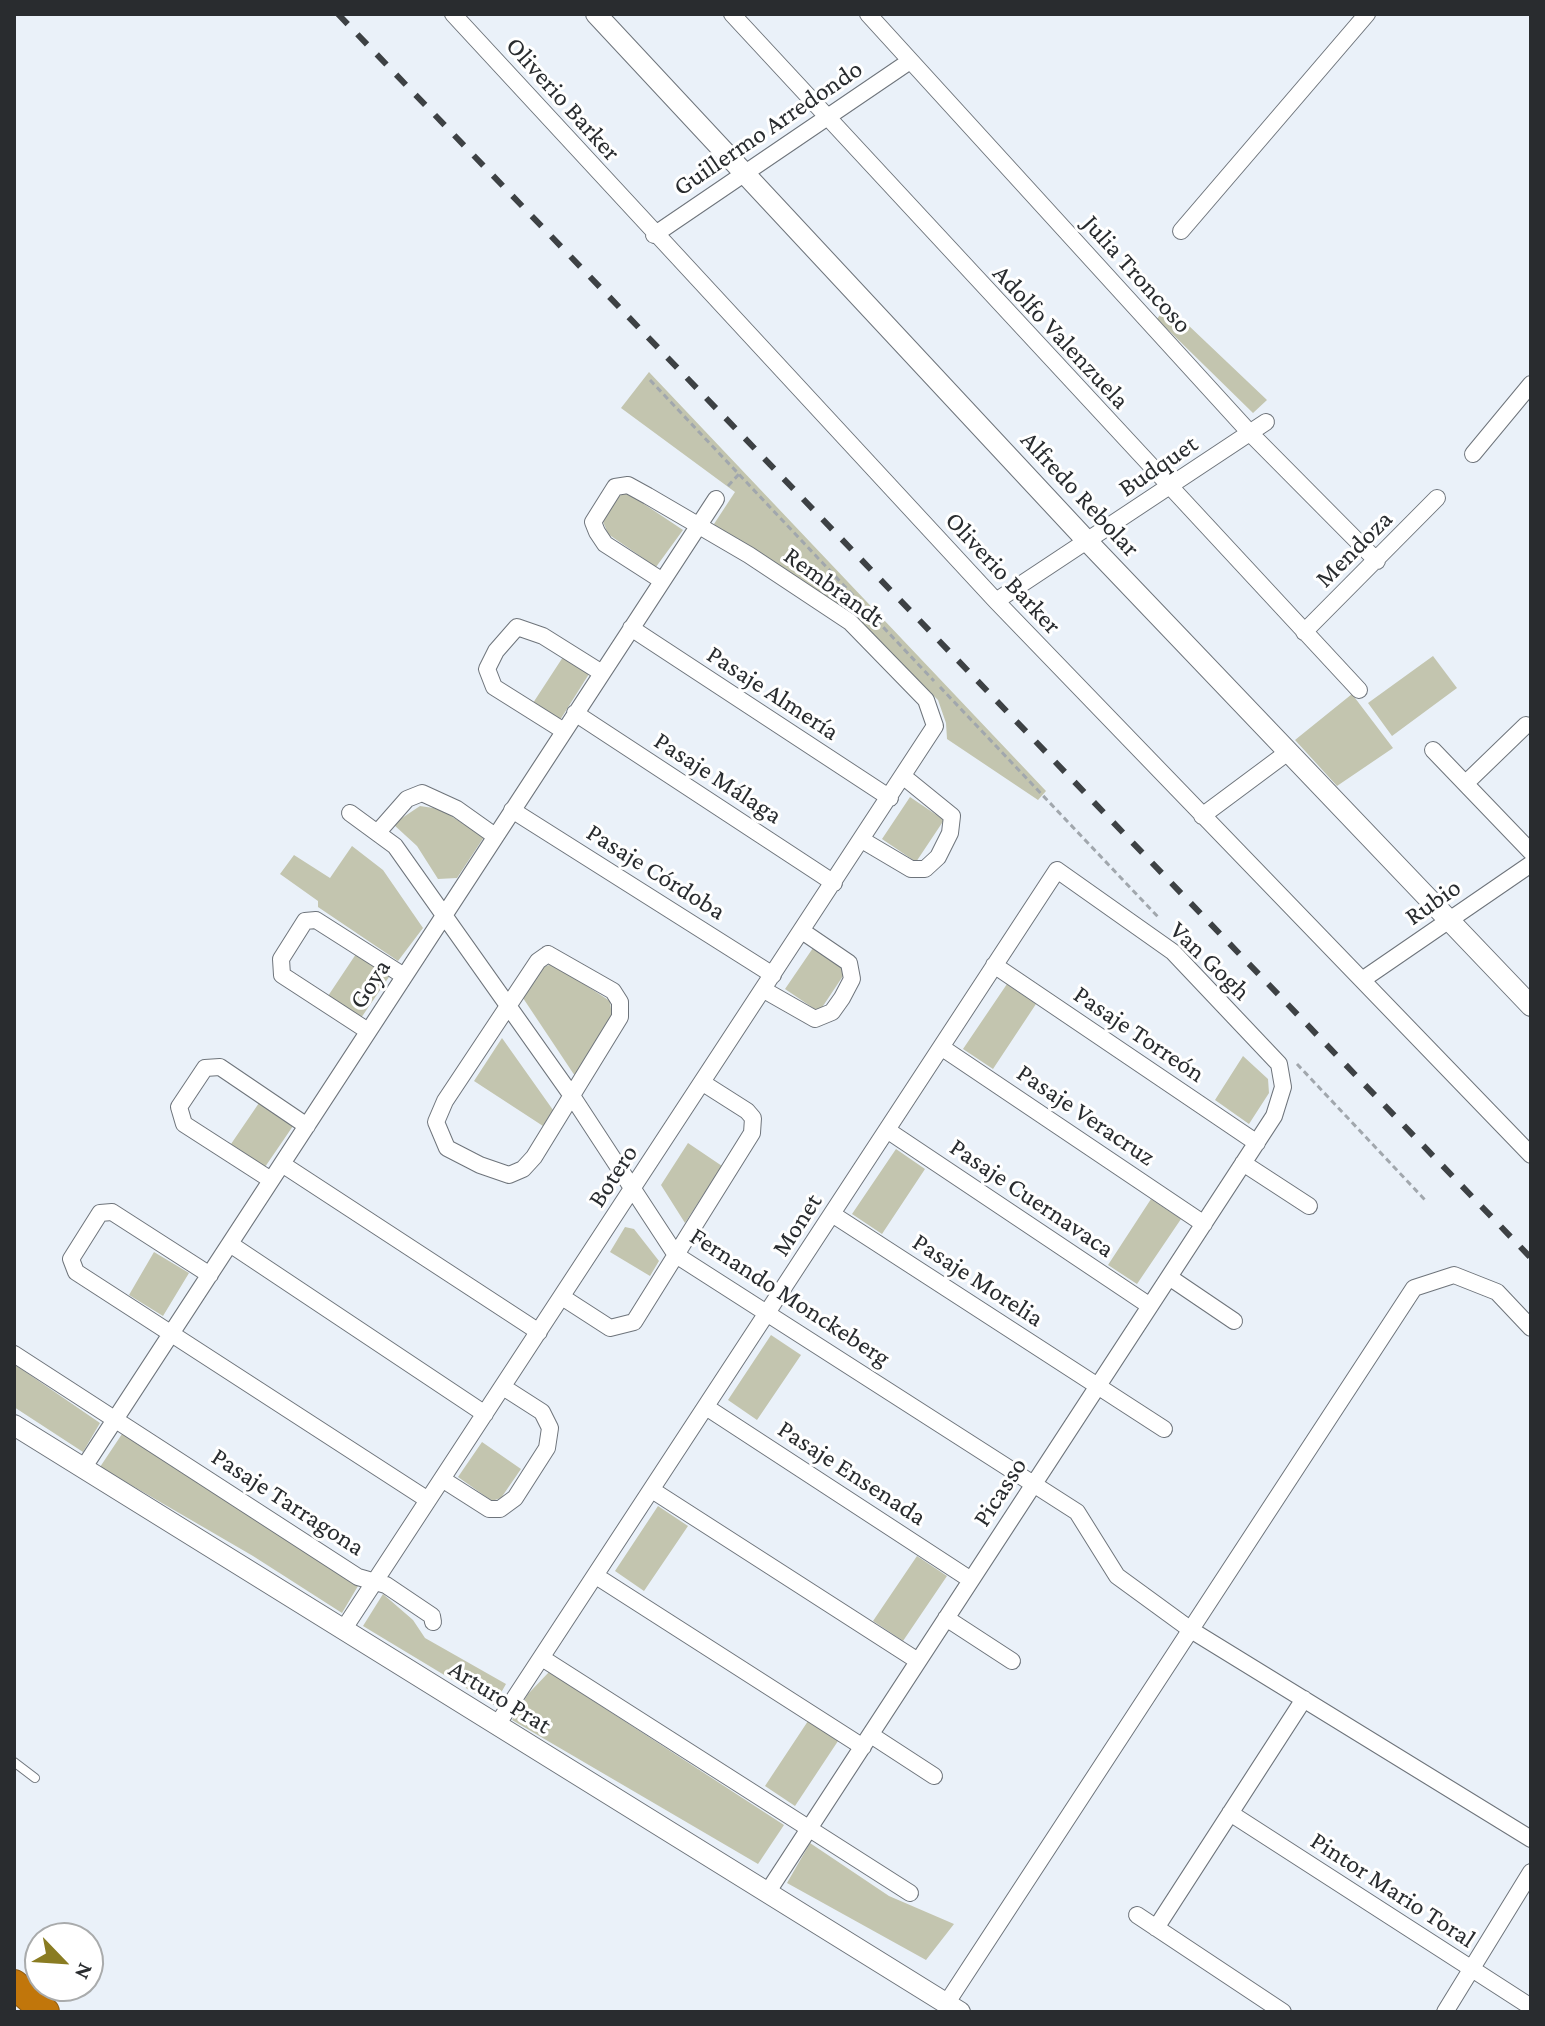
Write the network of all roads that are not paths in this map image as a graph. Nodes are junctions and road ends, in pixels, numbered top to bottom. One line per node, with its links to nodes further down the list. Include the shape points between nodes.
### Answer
1 (453, 14): 10 (street, Oliverio Barker)
2 (596, 14): 8 (street, Alfredo Rebolar)
3 (732, 14): 7 (street, Adolfo Valenzuela)
4 (868, 14): 6 (street, Julia Troncoso)
5 (1367, 14): 9 (street)
6 (910, 61): 7 (street, Guillermo Arredondo); 13 (street, Julia Troncoso)
7 (826, 119): 8 (street, Guillermo Arredondo); 15 (street, Adolfo Valenzuela)
8 (743, 173): 10 (street, Guillermo Arredondo); 19 (street, Alfredo Rebolar)
9 (1181, 231)
10 (654, 235): 22 (street, Oliverio Barker)
11 (1531, 384): 14 (street)
12 (1266, 422): 13 (street, Budquet)
13 (1250, 433): 15 (street, Budquet); 20 (street, Julia Troncoso)
14 (1473, 454)
15 (1170, 489): 19 (street, Budquet); 24 (street, Adolfo Valenzuela)
16 (1437, 498): 20 (street, Mendoza)
17 (716, 499): 18 (street, Goya)
18 (697, 527): 21 (street, Goya); 21 (street, Rembrandt, via 628,485 615,487 593,522 597,532 605,544); 30 (street, Rembrandt, via 850,622 926,700 935,726)
19 (1088, 542): 22 (street, Budquet); 32 (street, Alfredo Rebolar)
20 (1377, 561): 24 (street, Mendoza)
21 (661, 580): 23 (street, Goya)
22 (996, 601): 38 (street, Oliverio Barker)
23 (631, 628): 25 (street, Goya); 35 (street, Pasaje Almería)
24 (1304, 632): 26 (street, Adolfo Valenzuela)
25 (602, 673): 27 (street, Goya); 29 (street, via 543,636 517,627 496,651 487,669 494,687)
26 (1359, 690)
27 (575, 713): 29 (street, Goya); 45 (street, Pasaje Málaga)
28 (1526, 725): 34 (street)
29 (564, 731): 36 (street, Goya)
30 (923, 748): 33 (street, Botero)
31 (1433, 750): 34 (street)
32 (1288, 752): 38 (street); 47 (street, Alfredo Rebolar)
33 (904, 777): 35 (street, Botero); 41 (street, via 952,816 938,857 925,869 911,869)
34 (1466, 783): 42 (street)
35 (890, 798): 41 (street, Botero)
36 (512, 810): 40 (street, Goya); 50 (street, Pasaje Córdoba)
37 (350, 813): 39 (street, Fernando Monckeberg)
38 (1202, 816): 52 (street, Oliverio Barker)
39 (378, 832): 40 (street, via 407,799 422,793); 46 (street, Fernando Monckeberg, via 395,846)
40 (495, 836): 46 (street, Goya)
41 (862, 840): 45 (street, Botero)
42 (1531, 852)
43 (1531, 864): 47 (street, Rubio)
44 (1057, 870): 49 (street, Monet); 60 (street, Van Gogh, via 1173,952 1279,1064 1283,1087)
45 (834, 883): 48 (street, Botero)
46 (443, 916): 51 (street, Goya); 54 (street, Fernando Monckeberg)
47 (1451, 918): 52 (street, Rubio); 55 (street, Alfredo Rebolar)
48 (802, 931): 50 (street, Botero); 53 (street, via 849,963 852,979 842,998 832,1012 815,1019)
49 (994, 965): 57 (street, Monet); 63 (street, Pasaje Torreón)
50 (773, 975): 53 (street, Botero)
51 (404, 976): 56 (street, Goya); 56 (street, via 316,920 305,921 281,959 282,975)
52 (1362, 980): 64 (street, Oliverio Barker)
53 (764, 990): 58 (street, Botero)
54 (508, 1005): 59 (street, Fernando Monckeberg); 59 (street, via 548,954 613,991 620,1017); 59 (street, via 440,1112 438,1133 447,1148 509,1175 534,1157)
55 (1531, 1006)
56 (368, 1031): 61 (street, Goya)
57 (941, 1047): 62 (street, Monet); 71 (street, Pasaje Veracruz)
58 (703, 1083): 68 (street, Botero); 73 (street, via 747,1111 754,1127)
59 (572, 1096): 68 (street, Fernando Monckeberg)
60 (1274, 1116): 63 (street, Picasso)
61 (307, 1126): 66 (street, Goya); 67 (street, via 220,1067 205,1068 179,1107 184,1124)
62 (887, 1130): 70 (street, Monet); 77 (street, Pasaje Cuernavaca)
63 (1257, 1143): 65 (street, Picasso)
64 (1531, 1155)
65 (1243, 1163): 69 (street); 71 (street, Picasso)
66 (282, 1164): 67 (street, Goya); 81 (street)
67 (271, 1180): 72 (street, Goya)
68 (632, 1190): 73 (street, Fernando Monckeberg); 76 (street, Botero)
69 (1309, 1206)
70 (832, 1214): 78 (street, Monet); 84 (street, Pasaje Morelia)
71 (1204, 1224): 75 (street, Picasso)
72 (230, 1244): 74 (street, Goya); 87 (street)
73 (676, 1255): 76 (street, via 627,1326 610,1328); 78 (street, Fernando Monckeberg)
74 (210, 1275): 82 (street, Goya); 82 (street, via 112,1212 100,1213 71,1259 76,1272)
75 (1169, 1277): 77 (street, Picasso); 79 (street)
76 (562, 1297): 81 (street, Botero)
77 (1150, 1306): 84 (street, Picasso)
78 (768, 1313): 86 (street, Monet); 93 (street, Fernando Monckeberg)
79 (1234, 1321)
80 (1531, 1328): 102 (street, via 1497,1292 1454,1275 1414,1288)
81 (539, 1332): 85 (street, Botero)
82 (171, 1334): 88 (street, Goya); 95 (street)
83 (14, 1354): 88 (street, Pasaje Tarragona)
84 (1098, 1386): 90 (street, Pasaje Morelia); 93 (street, Picasso)
85 (503, 1387): 87 (street, Botero); 92 (street, via 542,1412 550,1428 547,1448 515,1498 500,1509 489,1509)
86 (706, 1407): 94 (street, Monet); 97 (street, Pasaje Ensenada)
87 (485, 1414): 92 (street, Botero)
88 (115, 1420): 91 (street, Goya); 98 (street, Pasaje Tarragona, via 358,1577)
89 (14, 1425): 91 (street, Arturo Prat)
90 (1164, 1429)
91 (84, 1467): 101 (street, Arturo Prat)
92 (442, 1479): 95 (street, Botero)
93 (1034, 1484): 97 (street, Picasso); 102 (street, Fernando Monckeberg, via 1077,1512 1117,1576)
94 (652, 1490): 96 (street, Monet); 104 (street)
95 (428, 1500): 98 (street, Botero)
96 (596, 1576): 103 (street, Monet); 108 (street)
97 (971, 1580): 99 (street, Picasso)
98 (375, 1581): 100 (street, Pasaje Tarragona, via 432,1616); 101 (street, Botero)
99 (946, 1618): 104 (street, Picasso); 105 (street)
100 (433, 1622)
101 (343, 1630): 107 (street, Arturo Prat)
102 (1191, 1630): 106 (street, Fernando Monckeberg); 123 (street)
103 (542, 1658): 107 (street, Monet); 113 (street)
104 (918, 1661): 108 (street, Picasso)
105 (1012, 1661)
106 (1304, 1699): 112 (street); 114 (street, Fernando Monckeberg)
107 (497, 1725): 116 (street, Arturo Prat)
108 (867, 1741): 110 (street); 113 (street, Picasso)
109 (14, 1762): 111 (lane)
110 (934, 1776)
111 (35, 1778)
112 (1230, 1813): 119 (street); 120 (street, Pintor Mario Toral)
113 (809, 1829): 116 (street, Picasso); 117 (street)
114 (1531, 1839)
115 (1531, 1872): 120 (street)
116 (767, 1893): 123 (street, Arturo Prat)
117 (910, 1893)
118 (1137, 1915): 119 (street)
119 (1156, 1928): 125 (street)
120 (1471, 1968): 122 (street, Pintor Mario Toral); 126 (street)
121 (14, 1984): 124 (highway)
122 (1531, 2007)
123 (953, 2008)
124 (45, 2012)
125 (1283, 2012)
126 (1445, 2012)

